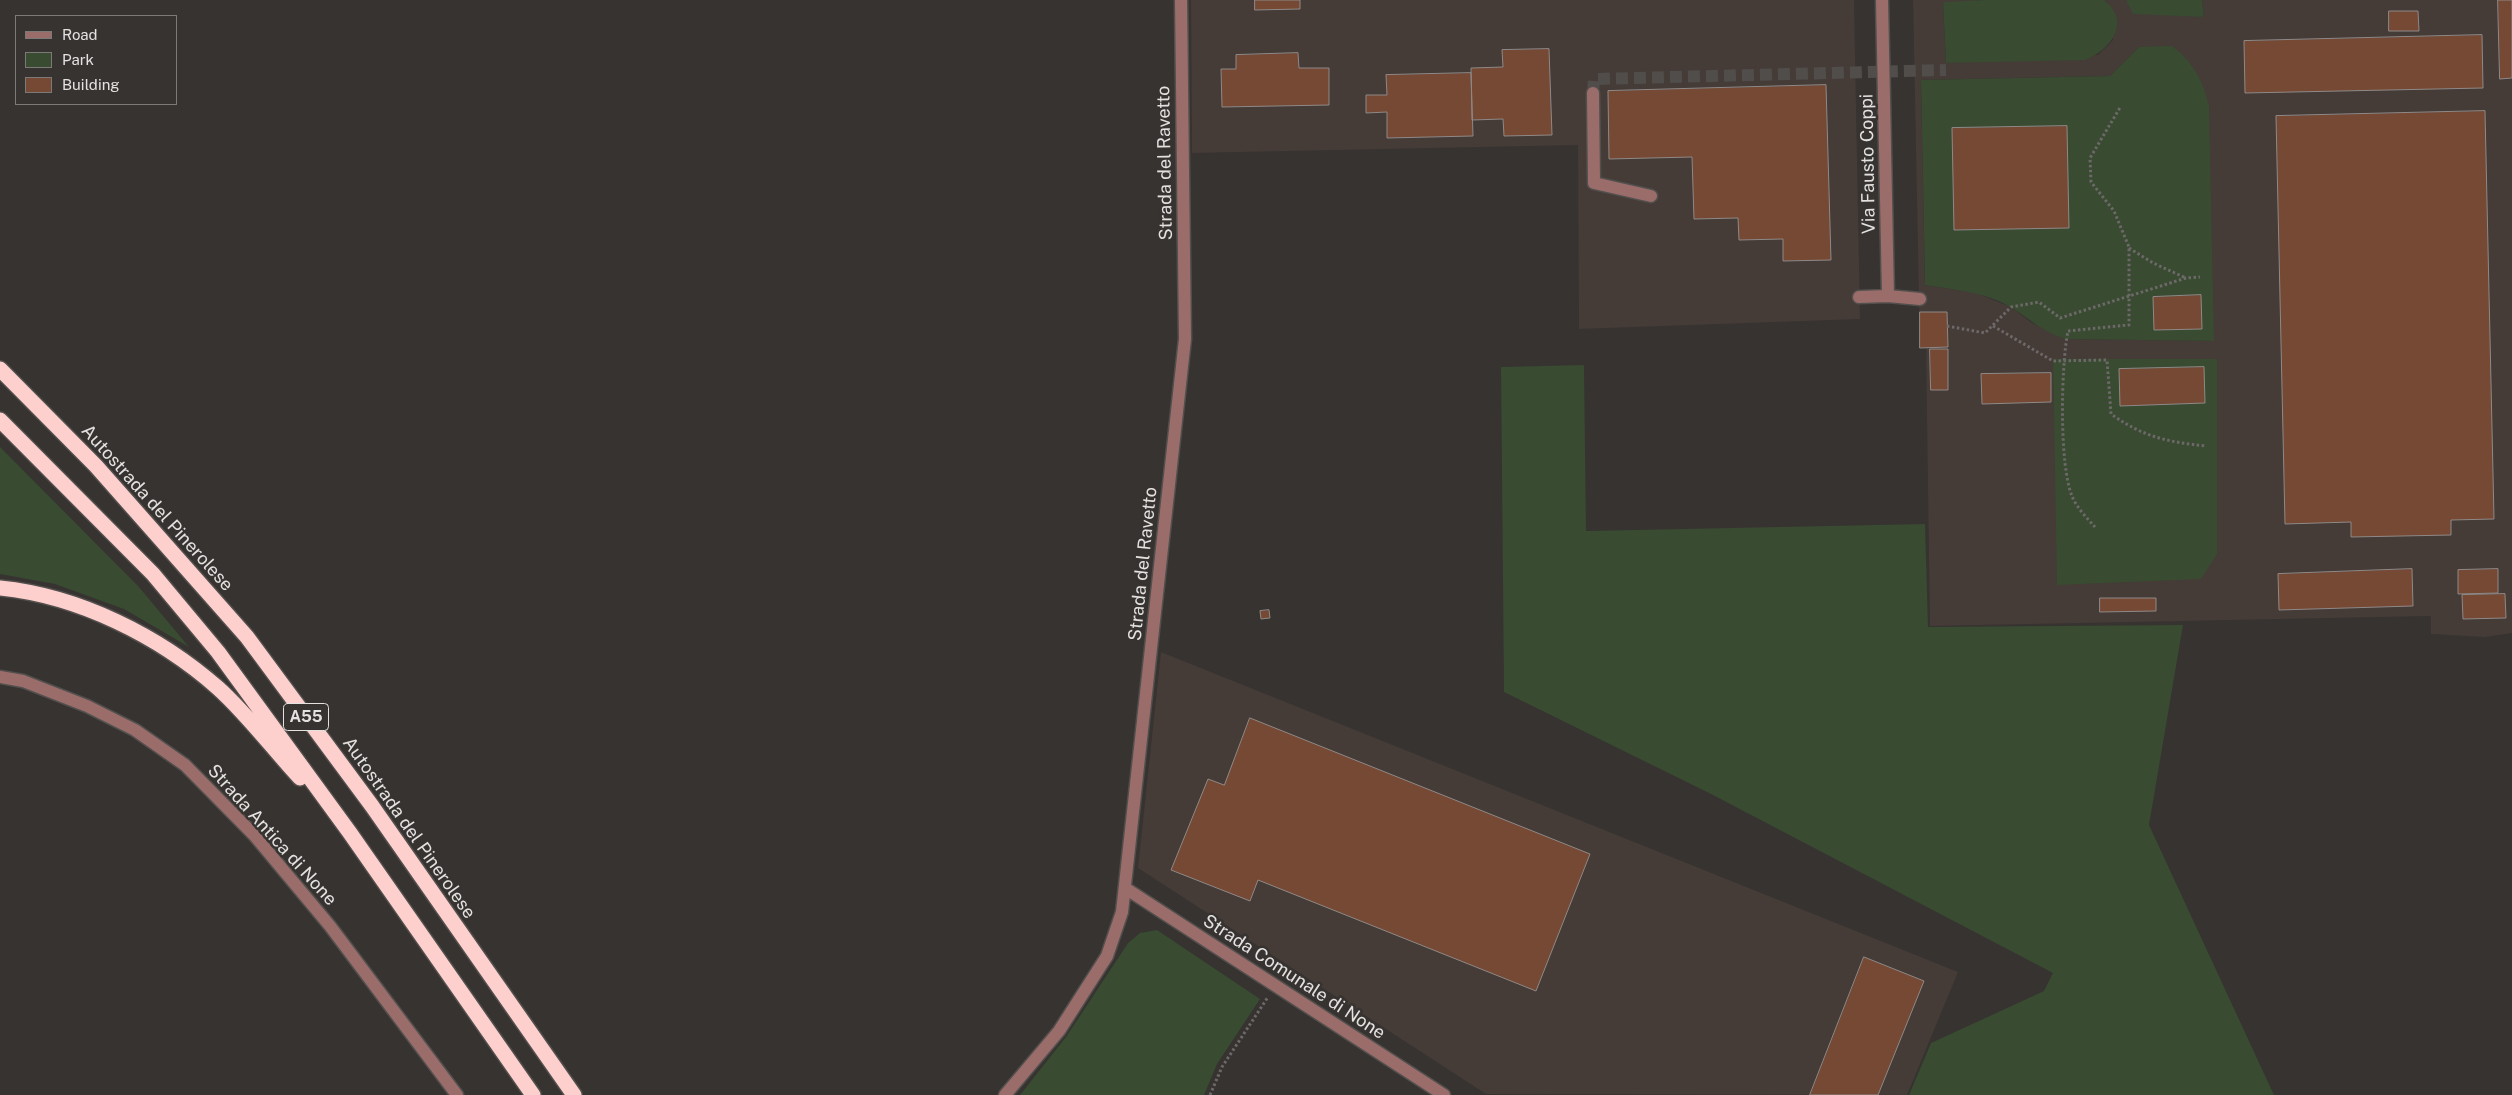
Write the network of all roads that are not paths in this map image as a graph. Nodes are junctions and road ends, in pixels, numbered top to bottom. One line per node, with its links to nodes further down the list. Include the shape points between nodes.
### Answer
1 (1181, 0): 13 (street, Strada del Ravetto, via 1185,339)
2 (1882, 0): 5 (street, Via Fausto Coppi)
3 (1593, 93): 4 (street, via 1594,183)
4 (1651, 196)
5 (1888, 296): 6 (street); 7 (street)
6 (1859, 297)
7 (1920, 299)
8 (0, 369): 16 (highway, Autostrada del Pinerolese / A55, via 96,466 247,637 372,806)
9 (0, 420): 12 (highway, A55, via 159,581 218,652)
10 (0, 588): 12 (highway, via 52,597 118,622 185,661 219,690)
11 (0, 677): 14 (street, Strada Antica di None, via 23,681 87,706 135,730 186,765 254,835 324,919)
12 (350, 833): 15 (highway, A55)
13 (1125, 888): 17 (street, Strada del Ravetto, via 1122,912 1107,956 1059,1031); 18 (street, Strada Comunale di None)
14 (457, 1095)
15 (534, 1095)
16 (574, 1095)
17 (1006, 1095)
18 (1444, 1095)

